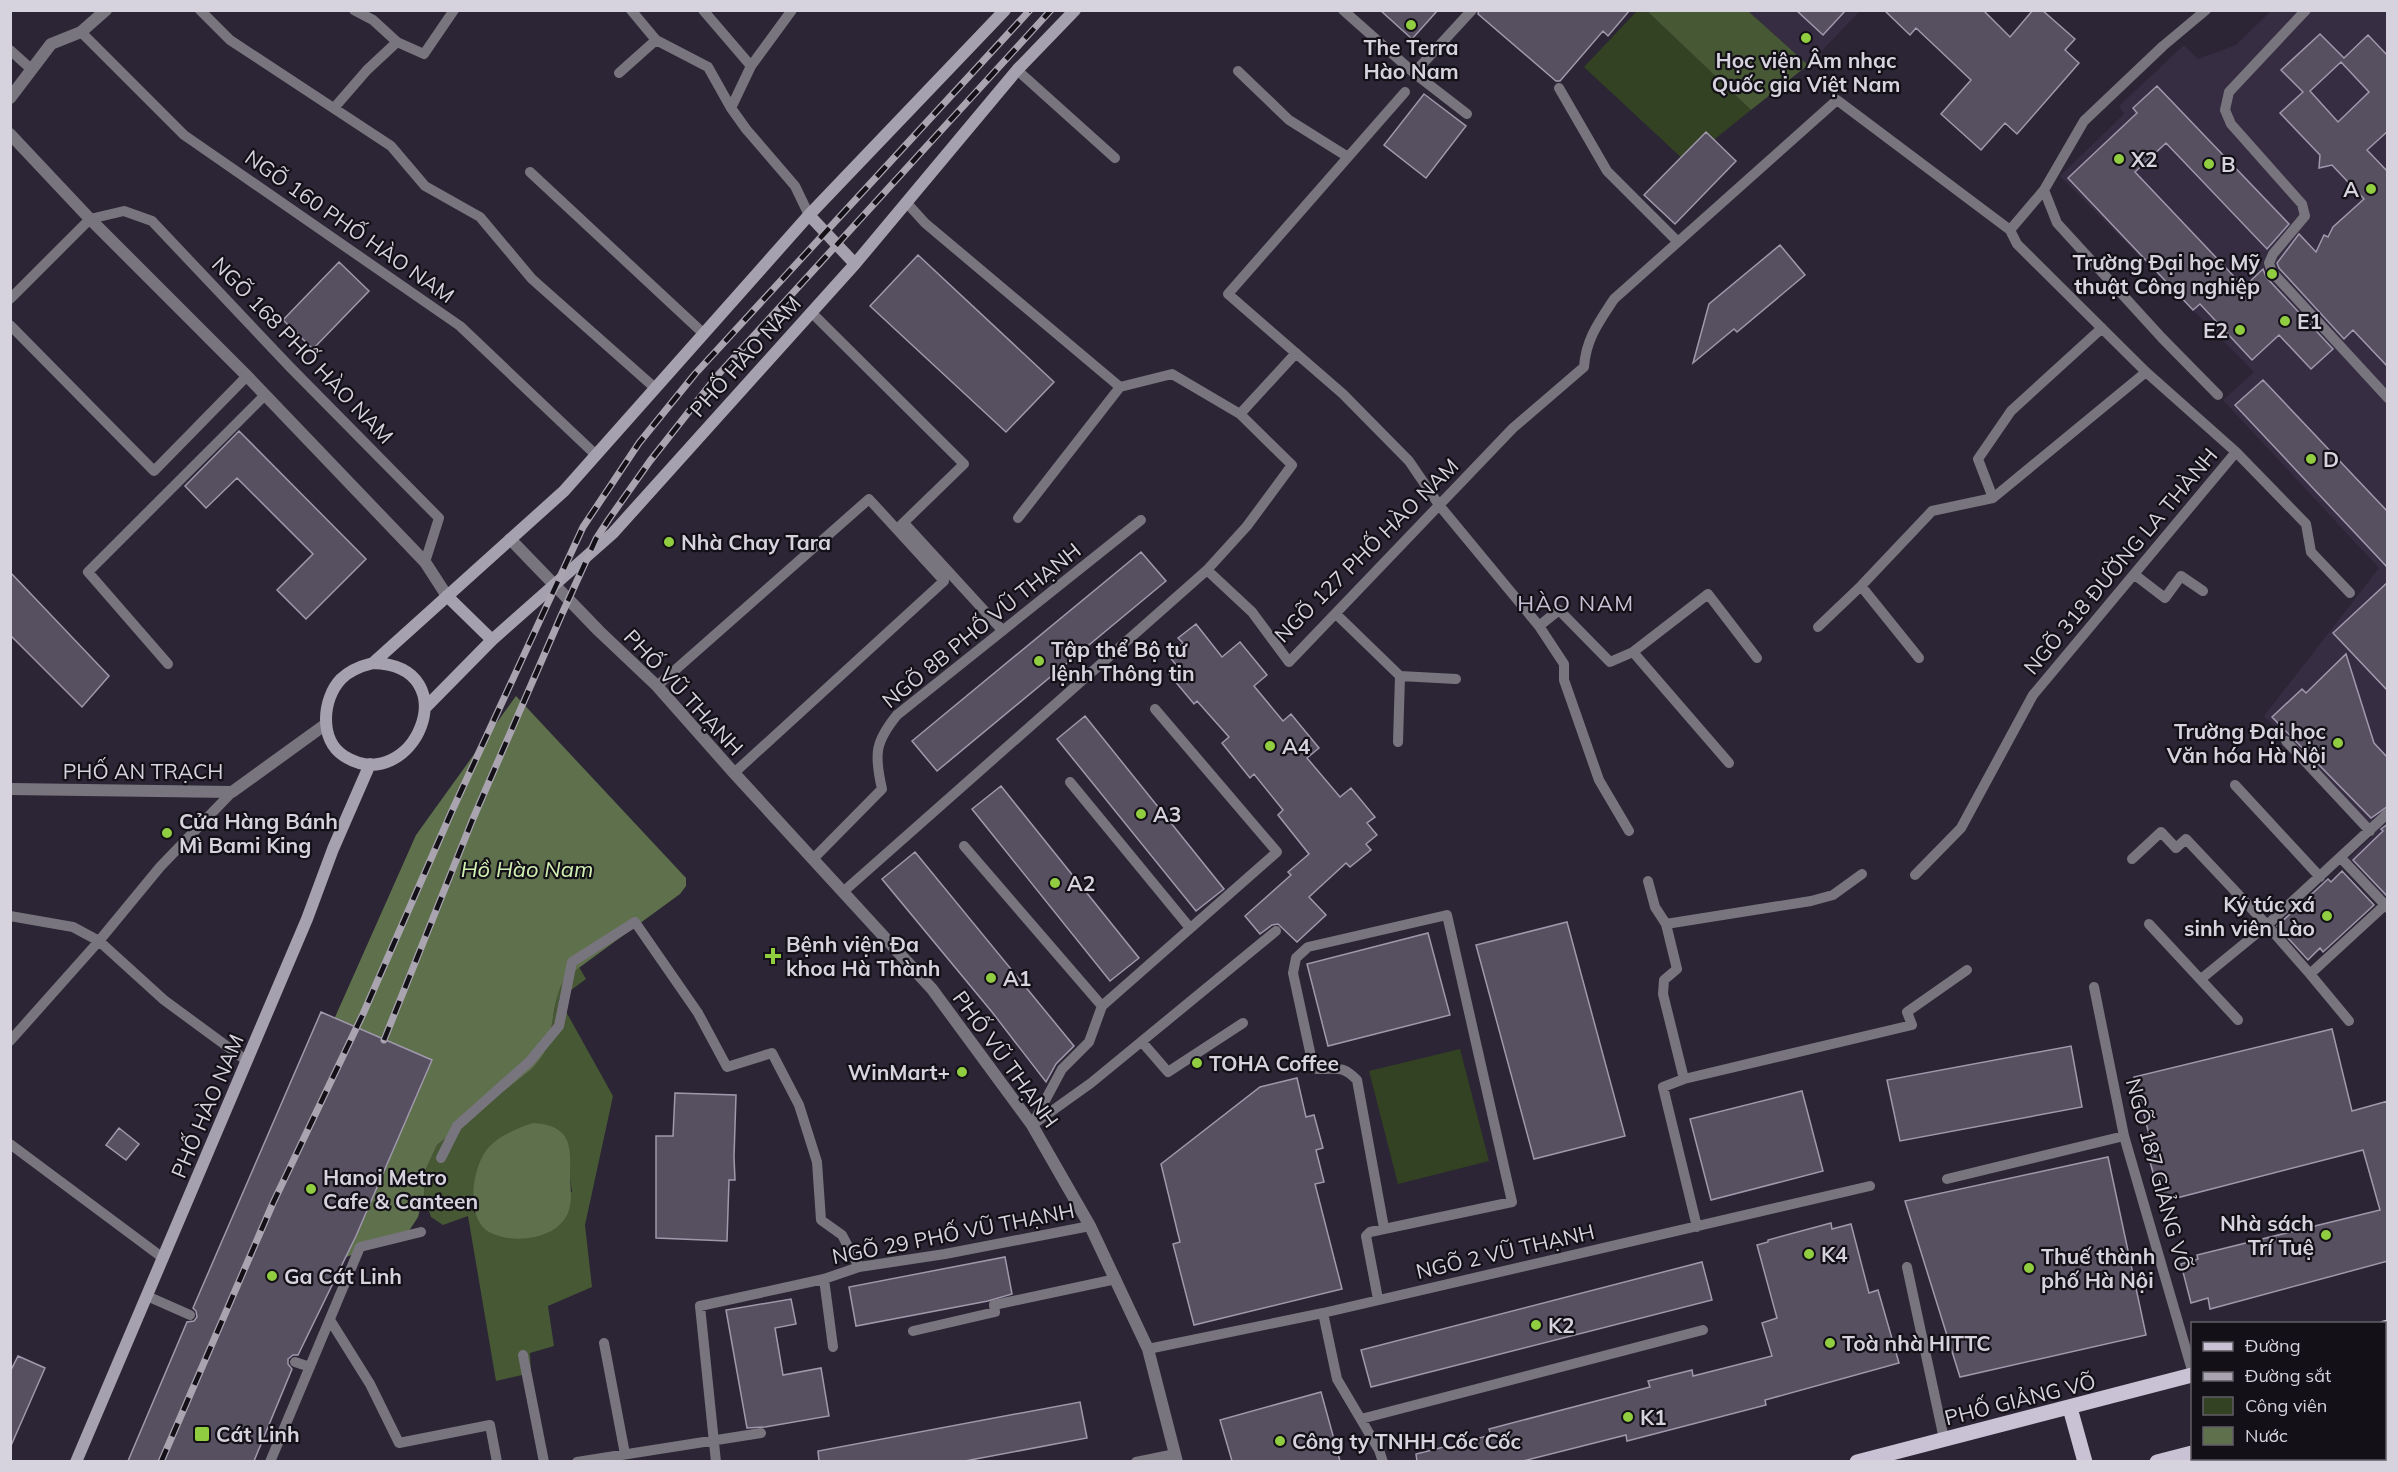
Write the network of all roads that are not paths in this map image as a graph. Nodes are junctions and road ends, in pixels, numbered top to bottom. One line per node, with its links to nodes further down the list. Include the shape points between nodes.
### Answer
1 (106, 10): 14 (street)
2 (200, 10): 27 (lane, via 230,40)
3 (354, 10): 16 (lane, via 373,20)
4 (454, 10): 16 (lane, via 424,54)
5 (631, 10): 15 (lane)
6 (704, 10): 18 (lane)
7 (792, 10): 18 (lane)
8 (1005, 10): 36 (main road)
9 (1075, 10): 20 (main road, PHỐ HÀO NAM)
10 (1342, 10): 23 (lane)
11 (1472, 10): 23 (lane)
12 (2206, 10): 34 (lane, via 2084,121)
13 (2306, 10): 53 (lane, via 2229,92 2225,110 2231,124 2302,204 2305,216 2273,254 2272,272)
14 (81, 32): 19 (street, via 51,44); 56 (lane, NGÕ 160 PHỐ HÀO NAM, via 184,135 460,326)
15 (656, 40): 22 (lane); 28 (lane, via 708,67)
16 (398, 42): 27 (lane)
17 (10, 50): 19 (lane)
18 (751, 66): 28 (lane)
19 (31, 69): 26 (street)
20 (1017, 70): 32 (lane); 35 (main road, PHỐ HÀO NAM)
21 (1238, 71): 31 (lane, via 1289,120)
22 (619, 73)
23 (1414, 73): 29 (lane)
24 (1559, 88): 39 (lane, via 1607,171)
25 (1405, 92): 31 (lane)
26 (10, 98)
27 (334, 108): 50 (lane, via 391,146 425,186 480,217 532,279)
28 (731, 108): 36 (lane, via 795,186)
29 (1467, 114)
30 (10, 134): 37 (street)
31 (1348, 157): 46 (lane, via 1228,294)
32 (1115, 158)
33 (530, 172): 45 (lane)
34 (2044, 190): 38 (lane); 52 (lane, via 2057,223)
35 (906, 202): 40 (main road, PHỐ HÀO NAM); 49 (lane, via 925,223)
36 (809, 215): 40 (main road); 45 (main road)
37 (90, 219): 41 (lane); 48 (street); 63 (lane, NGÕ 168 PHỐ HÀO NAM, via 124,211 152,221 439,518)
38 (2010, 230): 39 (lane, NGÕ 127 PHỐ HÀO NAM, via 1837,100); 44 (lane, NGÕ 318 ĐƯỜNG LA THÀNH, via 2017,244)
39 (1678, 242): 58 (lane, NGÕ 127 PHỐ HÀO NAM, via 1614,299 1592,332 1584,367 1513,428)
40 (855, 264): 42 (main road, PHỐ HÀO NAM)
41 (10, 299)
42 (811, 312): 61 (lane, via 964,464); 66 (main road, PHỐ HÀO NAM, via 613,533)
43 (10, 325): 48 (lane, via 154,471)
44 (2102, 328): 47 (lane, NGÕ 318 ĐƯỜNG LA THÀNH); 57 (lane, via 2011,411 1978,459)
45 (704, 334): 50 (main road)
46 (1296, 353): 54 (lane); 58 (lane, via 1409,461)
47 (2146, 372): 55 (lane, NGÕ 318 ĐƯỜNG LA THÀNH); 57 (lane)
48 (247, 376): 51 (street)
49 (1120, 387): 54 (lane, via 1172,374); 59 (lane)
50 (655, 388): 56 (main road)
51 (266, 395): 63 (street); 80 (lane, via 88,572)
52 (2218, 395)
53 (2388, 398)
54 (1240, 414): 64 (lane, via 1292,465)
55 (2236, 452): 65 (lane, NGÕ 318 ĐƯỜNG LA THÀNH); 69 (lane, via 2306,524 2311,552)
56 (596, 455): 62 (main road)
57 (1993, 498): 67 (lane, via 1932,511)
58 (1439, 505): 71 (lane, NGÕ 127 PHỐ HÀO NAM); 72 (lane)
59 (1018, 518)
60 (1141, 520): 74 (lane, NGÕ 8B PHỐ VŨ THẠNH)
61 (901, 526): 74 (lane); 83 (lane, via 869,499); 91 (lane, via 944,581)
62 (510, 538): 66 (street, PHỐ VŨ THẠNH); 70 (main road)
63 (425, 562): 70 (street)
64 (1207, 570): 71 (lane, NGÕ 127 PHỐ HÀO NAM, via 1252,612 1289,662); 107 (lane)
65 (2135, 575): 68 (lane, via 2165,598 2181,576); 104 (lane, NGÕ 318 ĐƯỜNG LA THÀNH, via 2033,695 1961,828)
66 (554, 584): 75 (main road, PHỐ HÀO NAM); 83 (street, PHỐ VŨ THẠNH)
67 (1861, 586): 73 (lane); 78 (lane)
68 (2203, 591)
69 (2350, 593)
70 (447, 596): 75 (main road); 79 (main road)
71 (1336, 614): 81 (lane)
72 (1539, 626): 76 (lane, via 1559,610 1610,662); 97 (lane, via 1564,664 1564,680 1599,780)
73 (1818, 627)
74 (1002, 630): 100 (lane, NGÕ 8B PHỐ VŨ THẠNH, via 897,714 881,736 876,767 882,789)
75 (492, 640): 84 (main road, PHỐ HÀO NAM)
76 (1633, 652): 77 (lane, via 1708,594); 89 (lane)
77 (1757, 658)
78 (1919, 658)
79 (373, 663): 84 (main road, via 386,663 414,677 421,687); 86 (main road, via 340,680 331,693)
80 (168, 664)
81 (1400, 676): 82 (lane); 88 (lane)
82 (1456, 679)
83 (657, 686): 91 (street, PHỐ VŨ THẠNH)
84 (425, 708): 90 (main road, PHỐ HÀO NAM, via 423,725 412,743 389,761)
85 (1155, 710): 113 (lane, via 1277,852)
86 (326, 724): 90 (main road, via 340,753 357,763); 95 (street, PHỐ AN TRẠCH)
87 (2286, 741): 98 (lane)
88 (1398, 742)
89 (1729, 763)
90 (370, 764): 126 (main road, PHỐ HÀO NAM)
91 (734, 774): 100 (street, PHỐ VŨ THẠNH)
92 (1071, 782): 113 (lane)
93 (2235, 785): 105 (lane)
94 (10, 789): 95 (street, PHỐ AN TRẠCH)
95 (232, 792): 115 (lane, via 160,867)
96 (2384, 817): 98 (lane)
97 (1629, 831)
98 (2370, 831): 101 (lane)
99 (964, 846): 120 (lane)
100 (814, 858): 107 (street, PHỐ VŨ THẠNH)
101 (2341, 858): 105 (lane); 108 (lane)
102 (2132, 859): 112 (lane, via 2161,832 2176,848 2186,839)
103 (1862, 874): 110 (lane, via 1833,895 1811,902)
104 (1915, 875)
105 (2320, 877): 112 (lane)
106 (1648, 881): 110 (lane, via 1655,907)
107 (843, 892): 128 (street, PHỐ VŨ THẠNH, via 932,989)
108 (2386, 907): 117 (lane)
109 (10, 916): 115 (lane, via 73,927)
110 (1666, 924): 127 (lane, via 1677,969 1664,980 1664,994)
111 (2150, 924): 118 (lane)
112 (2267, 925): 117 (lane); 118 (lane)
113 (1190, 928): 120 (lane)
114 (1276, 931): 125 (lane)
115 (99, 941): 124 (lane); 126 (lane, via 164,1000)
116 (1967, 970): 127 (lane, via 1907,1012 1912,1026)
117 (2310, 974): 122 (lane)
118 (2201, 979): 121 (lane)
119 (2094, 987): 129 (lane, NGÕ 187 GIẢNG VÕ)
120 (1102, 1006): 128 (lane, via 1089,1042 1062,1070)
121 (2238, 1020)
122 (2349, 1021)
123 (1243, 1023): 125 (lane, via 1168,1072)
124 (10, 1041)
125 (1142, 1042): 128 (lane)
126 (247, 1061): 138 (main road, PHỐ HÀO NAM)
127 (1684, 1079): 135 (lane, via 1663,1087)
128 (1032, 1125): 134 (street, PHỐ VŨ THẠNH)
129 (2124, 1136): 132 (lane); 155 (lane, NGÕ 187 GIẢNG VÕ)
130 (10, 1144): 138 (lane)
131 (441, 1158): 139 (lane, via 457,1126 530,1061 559,1026 572,962 635,922 698,1014 727,1067 772,1053 799,1105 817,1162 821,1220 842,1235)
132 (1947, 1179)
133 (1870, 1186): 135 (lane, NGÕ 2 VŨ THẠNH)
134 (1090, 1226): 139 (lane, NGÕ 29 PHỐ VŨ THẠNH); 142 (street, PHỐ VŨ THẠNH)
135 (1697, 1227): 144 (lane, NGÕ 2 VŨ THẠNH)
136 (1384, 1228): 136 (lane, via 1357,1080 1337,1067 1317,1069 1312,1061 1293,973 1296,958 1308,947 1447,915 1512,1202); 144 (lane, via 1366,1236)
137 (421, 1232): 147 (lane, via 360,1247)
138 (163, 1258): 143 (main road, PHỐ HÀO NAM)
139 (859, 1267): 141 (lane, NGÕ 29 PHỐ VŨ THẠNH)
140 (1907, 1267): 161 (lane)
141 (824, 1279): 151 (lane); 162 (lane, NGÕ 29 PHỐ VŨ THẠNH, via 700,1306)
142 (1116, 1279): 149 (lane, via 994,1305 995,1312); 152 (street, PHỐ VŨ THẠNH)
143 (147, 1296): 146 (lane); 166 (main road, PHỐ HÀO NAM)
144 (1378, 1299): 145 (lane, NGÕ 2 VŨ THẠNH)
145 (1323, 1313): 152 (lane, NGÕ 2 VŨ THẠNH); 159 (lane, via 1337,1379)
146 (190, 1315)
147 (330, 1320): 156 (lane); 168 (lane, via 370,1384 399,1443 490,1425)
148 (1703, 1330): 159 (lane)
149 (913, 1331)
150 (604, 1343): 164 (lane)
151 (833, 1347)
152 (1148, 1349): 165 (street, PHỐ VŨ THẠNH)
153 (523, 1354): 169 (lane)
154 (295, 1362): 156 (lane)
155 (2191, 1363)
156 (310, 1368): 167 (lane)
157 (2191, 1376): 158 (main road, PHỐ GIẢNG VÕ)
158 (2070, 1408): 161 (main road, PHỐ GIẢNG VÕ); 175 (main road)
159 (1361, 1419): 173 (lane)
160 (761, 1433): 162 (lane)
161 (1944, 1439): 174 (main road, PHỐ GIẢNG VÕ)
162 (714, 1442): 164 (lane); 171 (lane)
163 (2191, 1453): 176 (main road)
164 (625, 1454): 170 (lane)
165 (1176, 1458): 172 (lane)
166 (76, 1461)
167 (270, 1461)
168 (497, 1461)
169 (544, 1461)
170 (577, 1461)
171 (716, 1461)
172 (1137, 1461)
173 (1383, 1461)
174 (1857, 1461)
175 (2085, 1461)
176 (2157, 1461)

